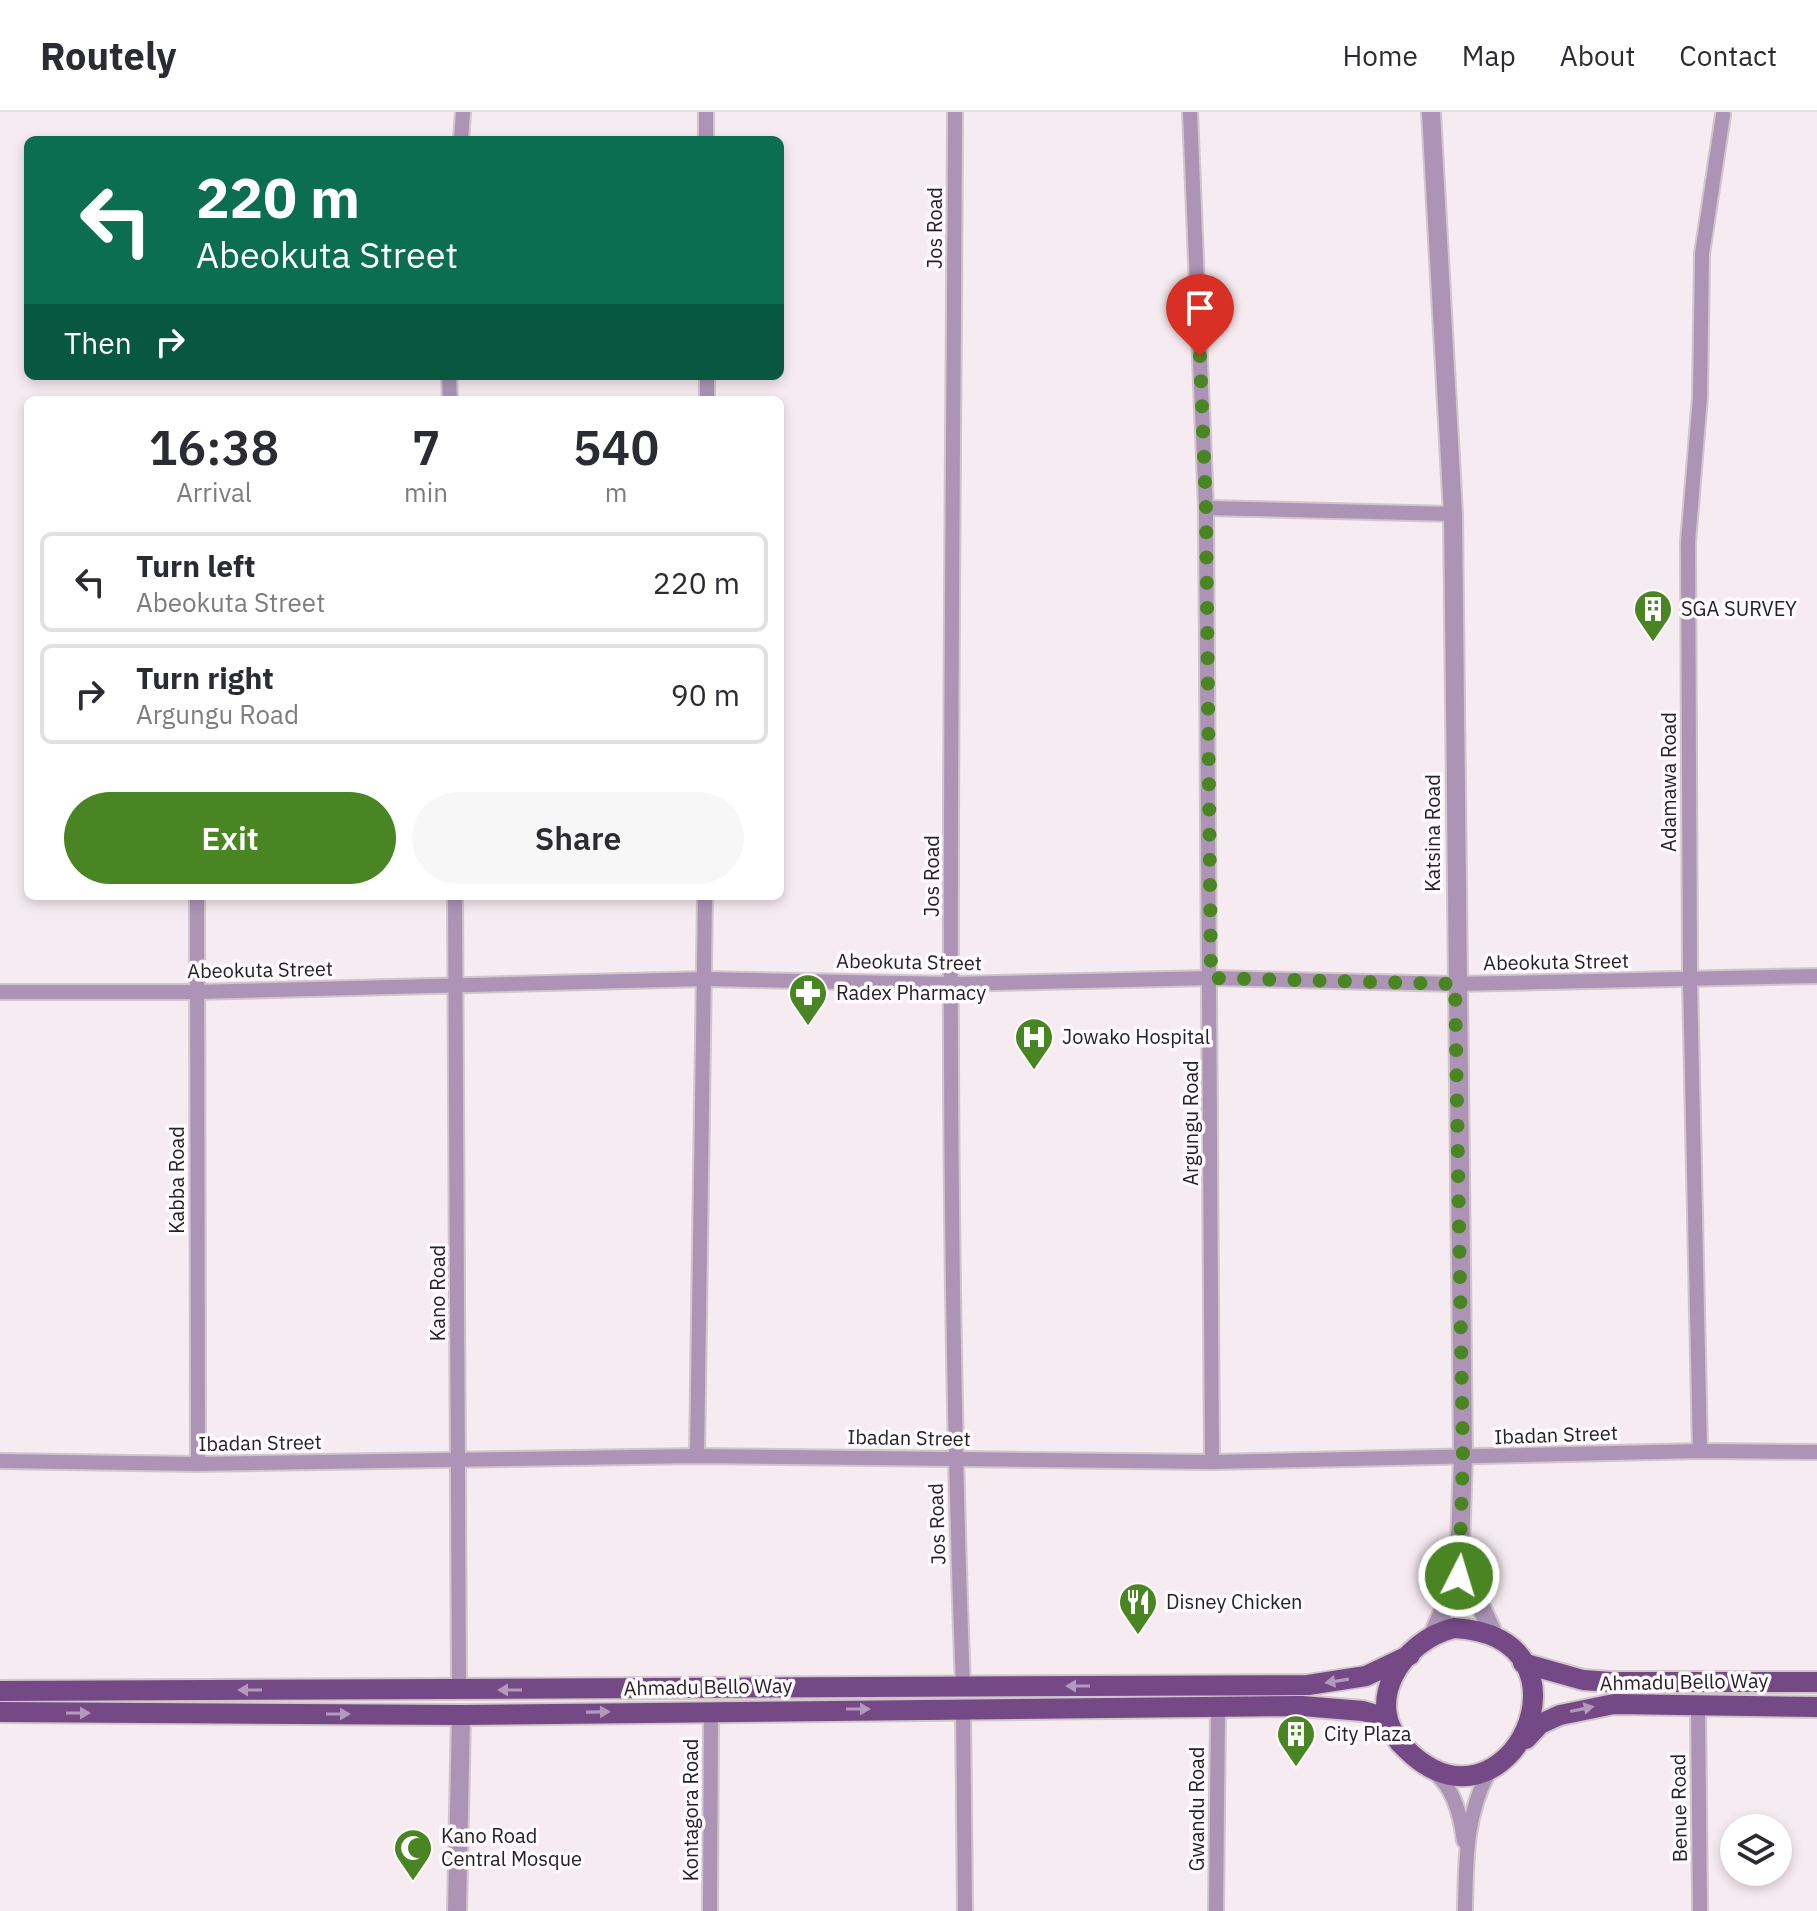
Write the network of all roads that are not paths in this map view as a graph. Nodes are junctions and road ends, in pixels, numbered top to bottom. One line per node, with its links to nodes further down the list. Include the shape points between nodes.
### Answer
1 (463, 112): 7 (street)
2 (706, 112): 8 (street)
3 (955, 112): 18 (street, Jos Road)
4 (1190, 112): 9 (street, Argungu Road)
5 (1431, 112): 10 (street, Katsina Road)
6 (1723, 115): 17 (street, Adamawa Road, via 1702,254 1700,397 1688,542)
7 (461, 136)
8 (706, 136)
9 (1206, 508): 10 (street); 15 (street, Argungu Road)
10 (1453, 514): 19 (street, Katsina Road)
11 (197, 900): 22 (street, Kabba Road)
12 (455, 900): 20 (street, Kano Road)
13 (705, 900): 16 (street)
14 (1817, 976): 17 (street, Abeokuta Street)
15 (1211, 978): 18 (street, Abeokuta Street); 19 (street, Abeokuta Street); 30 (street, Argungu Road)
16 (705, 979): 18 (street, Abeokuta Street); 20 (street, Abeokuta Street); 25 (street)
17 (1690, 980): 19 (street, Abeokuta Street); 23 (street, Adamawa Road)
18 (952, 984): 26 (street, Jos Road)
19 (1455, 984): 27 (street, Katsina Road)
20 (456, 987): 22 (street, Abeokuta Street); 28 (street, Kano Road)
21 (0, 992): 22 (street, Abeokuta Street)
22 (196, 992): 31 (street, Kabba Road)
23 (1700, 1451): 24 (street, Ibadan Street); 27 (street, Ibadan Street)
24 (1817, 1452)
25 (697, 1456): 26 (street, Ibadan Street); 28 (street, Ibadan Street)
26 (954, 1458): 30 (street, Ibadan Street); 38 (street, Jos Road)
27 (1463, 1458): 30 (street, Ibadan Street); 32 (street, Katsina Road)
28 (459, 1460): 31 (street, Ibadan Street); 39 (street, Kano Road)
29 (0, 1461): 31 (street, Ibadan Street)
30 (1212, 1462)
31 (198, 1464)
32 (1463, 1553): 33 (street, Katsina Road, via 1451,1600); 34 (street, Katsina Road, via 1467,1577)
33 (1434, 1632): 34 (main road, via 1464,1628); 35 (main road)
34 (1494, 1635): 36 (main road)
35 (1410, 1655): 38 (main road, Ahmadu Bello Way, one-way to 38, via 1366,1676 1308,1685); 48 (main road, via 1397,1665 1389,1684 1389,1715)
36 (1523, 1663): 37 (main road, Ahmadu Bello Way, via 1611,1682); 49 (main road, via 1532,1684 1533,1707 1529,1729)
37 (1817, 1682)
38 (963, 1687): 39 (main road, Ahmadu Bello Way, one-way to 39)
39 (459, 1690): 40 (main road, Ahmadu Bello Way, one-way to 40)
40 (0, 1691)
41 (1698, 1705): 43 (main road, Ahmadu Bello Way); 49 (main road, Ahmadu Bello Way, one-way to 41, via 1540,1724 1586,1707); 58 (street, Benue Road)
42 (1218, 1706): 44 (main road, Ahmadu Bello Way); 48 (main road, Ahmadu Bello Way, via 1363,1711 1384,1717); 56 (street, Gwandu Road)
43 (1817, 1707)
44 (963, 1708): 45 (main road, Ahmadu Bello Way, one-way to 44); 55 (street)
45 (711, 1710): 47 (main road, Ahmadu Bello Way, one-way to 45); 54 (street, Kontagora Road)
46 (0, 1712): 47 (main road, Ahmadu Bello Way, one-way to 47)
47 (461, 1715): 53 (street)
48 (1400, 1743): 50 (main road)
49 (1517, 1748): 51 (main road)
50 (1419, 1762): 51 (main road, via 1459,1775); 52 (street, via 1442,1777)
51 (1500, 1764): 52 (street, via 1479,1790)
52 (1466, 1854): 57 (street)
53 (457, 1911)
54 (710, 1911)
55 (965, 1911)
56 (1216, 1911)
57 (1465, 1911)
58 (1700, 1911)

